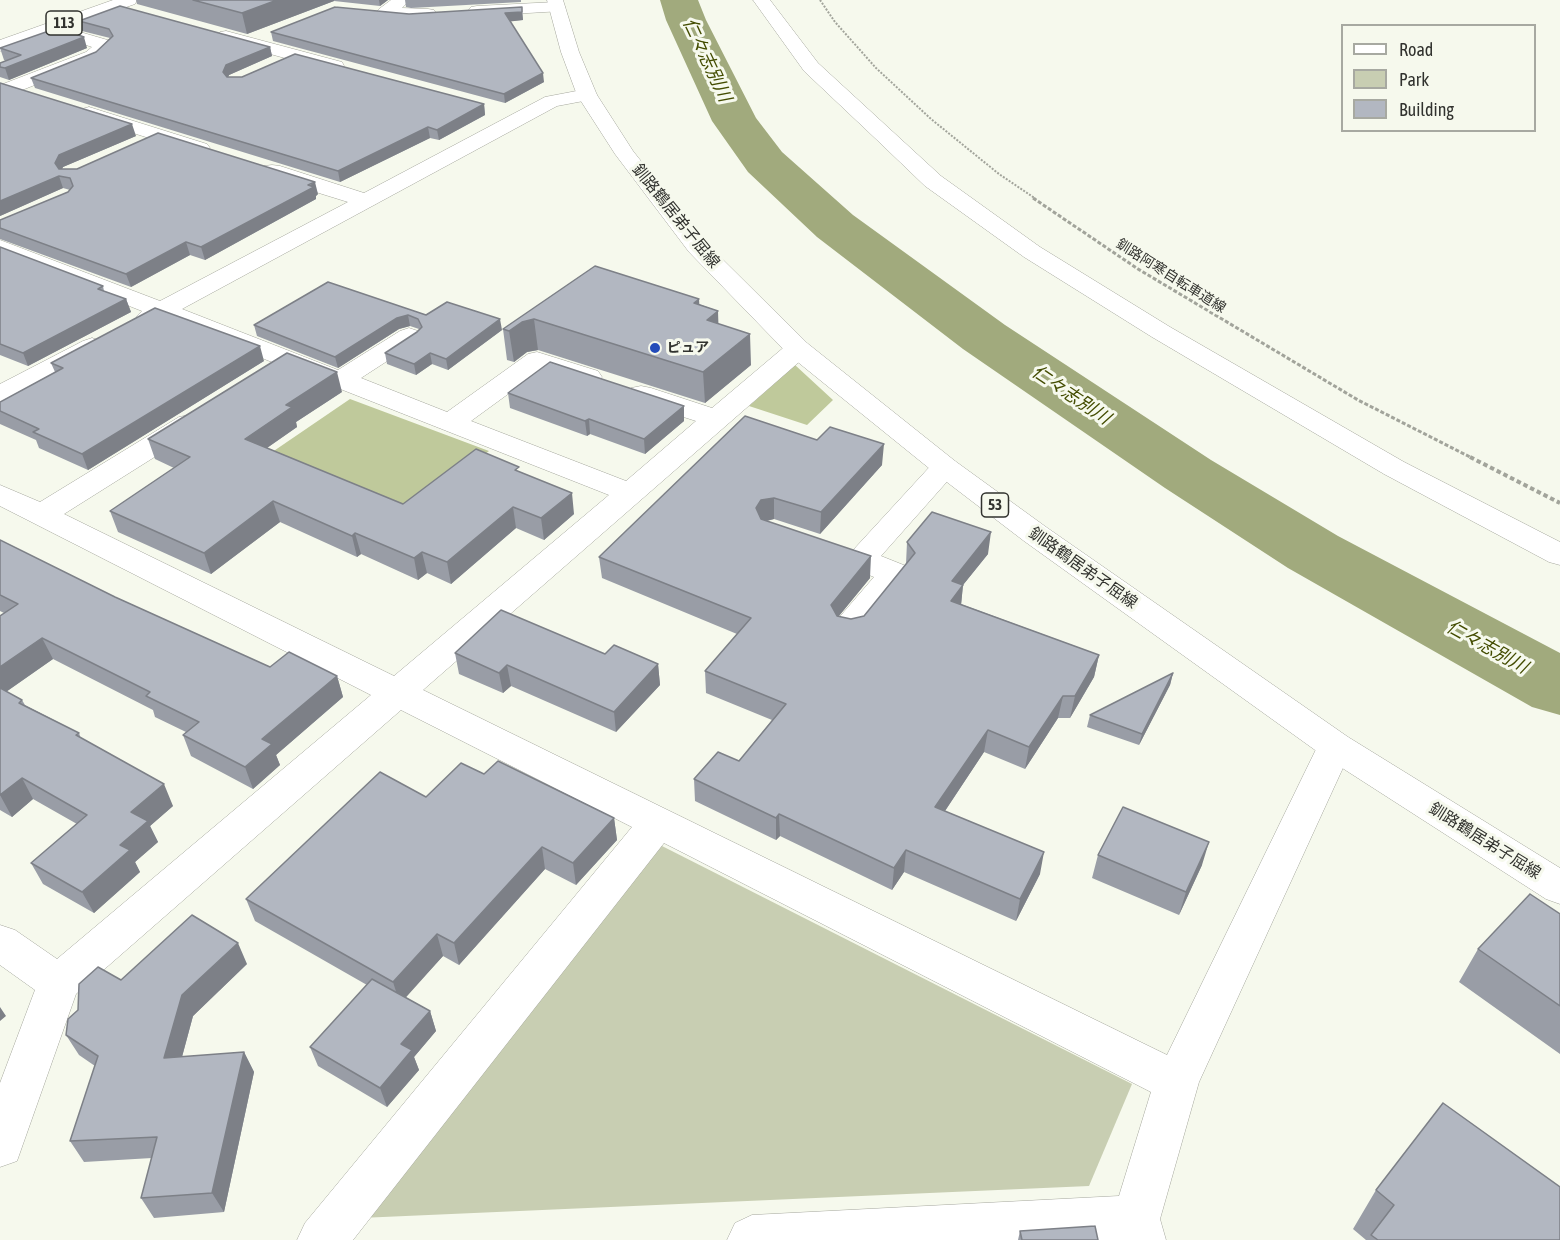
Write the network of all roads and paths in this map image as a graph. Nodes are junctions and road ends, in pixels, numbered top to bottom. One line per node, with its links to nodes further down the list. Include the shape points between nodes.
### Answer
1 (85, 0): 10 (street, 113)
2 (402, 0): 8 (street)
3 (761, 0): 48 (street, via 811,67 884,136 933,181 1032,252 1384,462)
4 (820, 0): 46 (path, 釧路阿寒自転車道線, via 876,68 931,119 999,174 1119,256 1358,400)
5 (121, 3): 9 (street); 15 (street, 113)
6 (555, 3): 8 (street, via 450,13); 20 (street, 釧路鶴居弟子屈線 / 53)
7 (365, 11): 8 (street)
8 (385, 13)
9 (147, 15)
10 (0, 29)
11 (214, 33): 14 (street)
12 (269, 33): 14 (street)
13 (80, 37): 19 (street, via 105,45 92,56)
14 (248, 42): 16 (street)
15 (0, 45)
16 (295, 55): 17 (street); 18 (street)
17 (266, 68)
18 (352, 70)
19 (5, 86): 21 (street)
20 (587, 95): 24 (street, via 552,101); 33 (street, 釧路鶴居弟子屈線 / 53, via 625,154 697,247)
21 (42, 98)
22 (75, 108): 25 (street)
23 (500, 110): 24 (street)
24 (522, 116): 29 (street)
25 (160, 136): 26 (street); 27 (street)
26 (131, 148)
27 (217, 153)
28 (251, 164): 29 (street)
29 (365, 200): 31 (street)
30 (0, 247): 31 (street)
31 (161, 310): 34 (street); 36 (street)
32 (409, 336): 38 (street)
33 (798, 349): 41 (street); 43 (street, 釧路鶴居弟子屈線 / 53)
34 (290, 360): 37 (street); 38 (street)
35 (0, 366): 36 (street)
36 (31, 379): 39 (street)
37 (261, 379)
38 (340, 380): 42 (street)
39 (0, 395)
40 (211, 410): 47 (street)
41 (716, 419): 42 (street, via 537,360); 44 (street)
42 (450, 423): 44 (street)
43 (945, 467): 49 (street, via 849,557 895,573); 51 (street, 釧路鶴居弟子屈線 / 53)
44 (630, 493): 50 (street)
45 (0, 494): 47 (street)
46 (1560, 503)
47 (42, 514): 50 (street)
48 (1560, 555)
49 (849, 628)
50 (398, 693): 52 (street); 55 (street)
51 (1335, 746): 53 (street, 釧路鶴居弟子屈線 / 53); 56 (street)
52 (658, 823): 56 (street); 59 (street)
53 (1560, 888)
54 (0, 942): 55 (street)
55 (59, 983): 57 (street)
56 (1177, 1082): 58 (street)
57 (0, 1145)
58 (1139, 1230): 60 (street)
59 (322, 1240)
60 (752, 1240)

